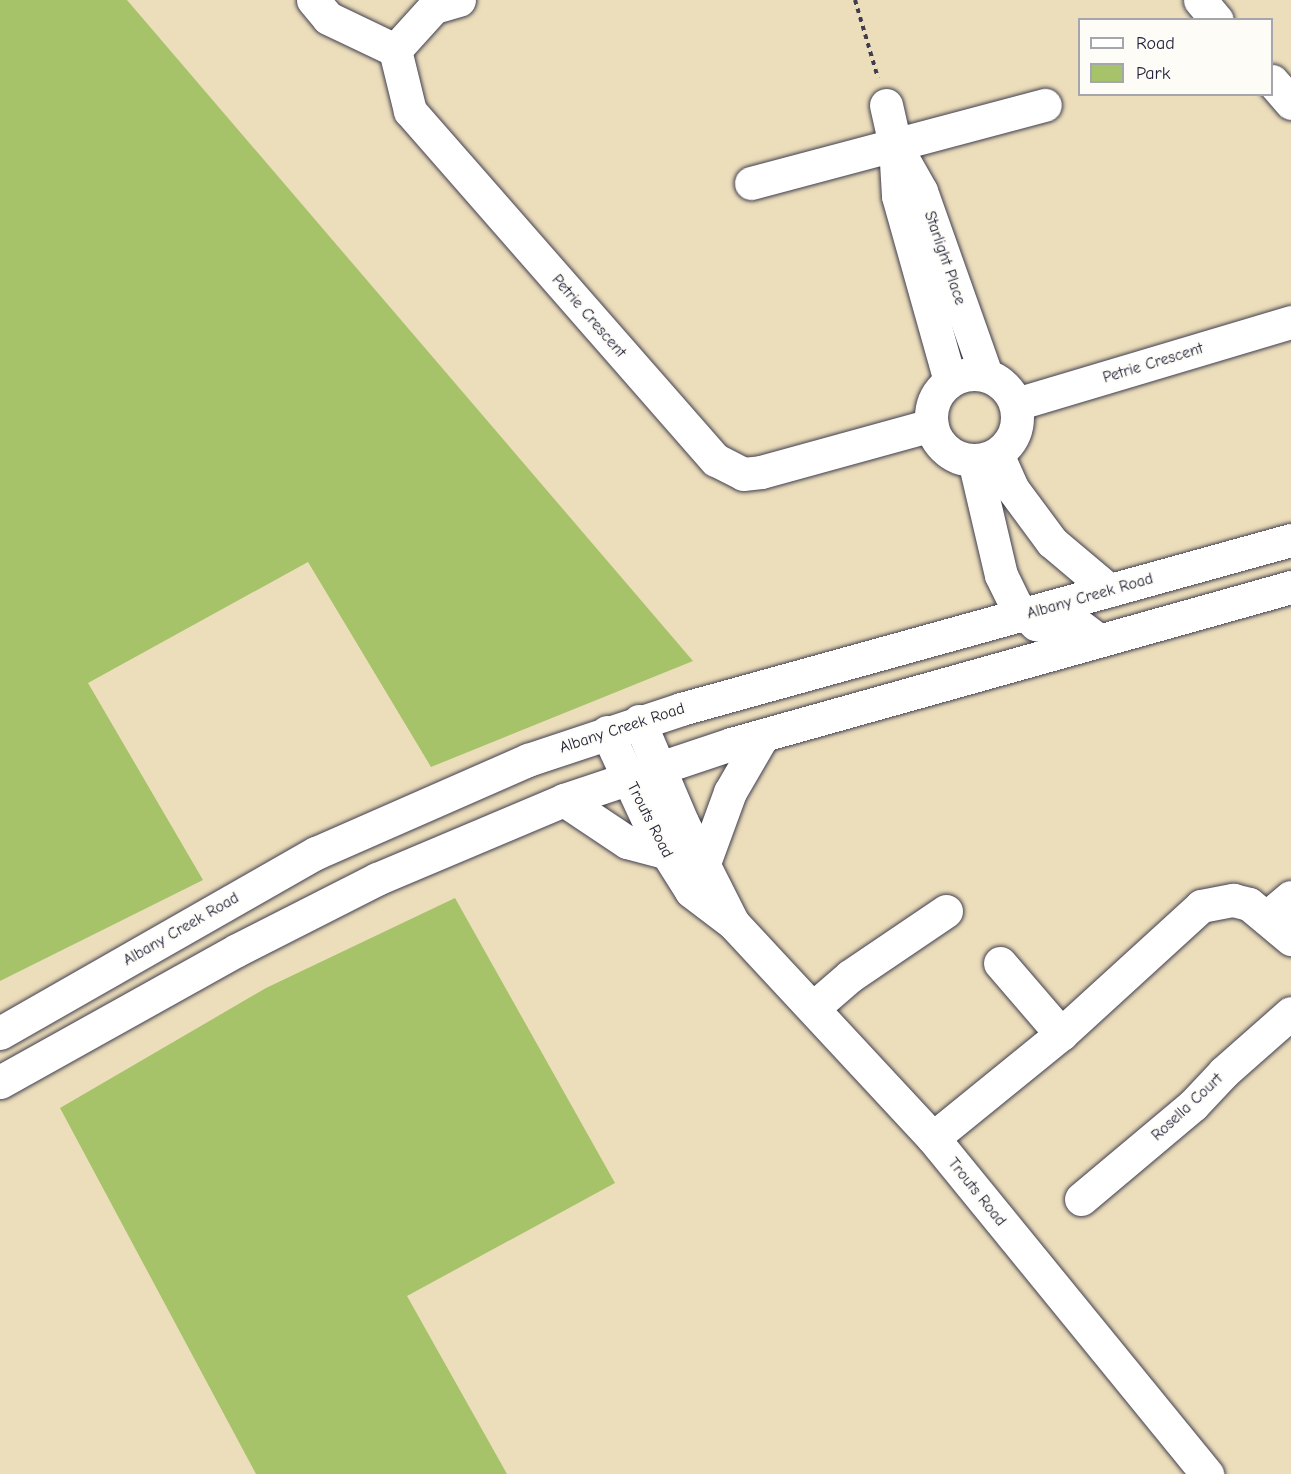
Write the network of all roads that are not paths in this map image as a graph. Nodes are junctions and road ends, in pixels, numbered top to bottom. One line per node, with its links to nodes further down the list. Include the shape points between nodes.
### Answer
1 (313, 0): 5 (street, via 328,18)
2 (459, 0): 5 (street, via 434,7)
3 (1200, 0): 4 (street)
4 (1215, 18)
5 (395, 50): 16 (street, Petrie Crescent, via 410,111 704,449 728,470 743,474 787,467)
6 (1273, 82): 7 (street)
7 (1291, 103)
8 (886, 105): 10 (street, Starlight Place)
9 (1045, 105): 10 (street)
10 (895, 145): 11 (street); 13 (street, Starlight Place, via 921,191); 14 (street, Starlight Place, via 898,196)
11 (751, 183)
12 (1291, 322): 15 (street, Petrie Crescent)
13 (986, 375): 14 (street); 15 (street, via 999,382)
14 (950, 381): 16 (street, via 937,395)
15 (1016, 404): 17 (street, via 1014,434)
16 (932, 424): 17 (street, via 945,449)
17 (985, 457): 20 (street, via 1052,542); 21 (street, via 1001,575)
18 (1291, 540): 20 (street, Albany Creek Road)
19 (1291, 587): 22 (street)
20 (1109, 590): 21 (street, Albany Creek Road)
21 (1023, 614): 22 (street, via 1046,628 1077,624); 23 (street, Albany Creek Road)
22 (1098, 640): 25 (street)
23 (639, 721): 24 (street, Albany Creek Road); 26 (street, Trouts Road)
24 (607, 732): 27 (street, Trouts Road); 39 (street, Albany Creek Road, via 528,760 337,843)
25 (763, 735): 26 (street); 30 (street, via 730,792)
26 (658, 766): 27 (street); 30 (street, Trouts Road)
27 (627, 777): 28 (street); 29 (street, Trouts Road)
28 (564, 800): 29 (street, via 627,842); 41 (street, via 368,883 237,950)
29 (665, 852): 34 (street, Trouts Road, via 691,891)
30 (704, 863): 34 (street, Trouts Road)
31 (1291, 897): 33 (street)
32 (946, 911): 37 (street, via 850,976)
33 (1267, 917): 35 (street); 40 (street, via 1250,904 1233,900 1201,906)
34 (733, 922): 37 (street, Trouts Road)
35 (1291, 939)
36 (1000, 963): 40 (street)
37 (813, 1008): 42 (street, Trouts Road)
38 (1291, 1013): 43 (street, Rosella Court, via 1193,1105)
39 (0, 1033)
40 (1061, 1034): 42 (street)
41 (0, 1082)
42 (933, 1138): 44 (street, Trouts Road)
43 (1081, 1199)
44 (1207, 1474)

